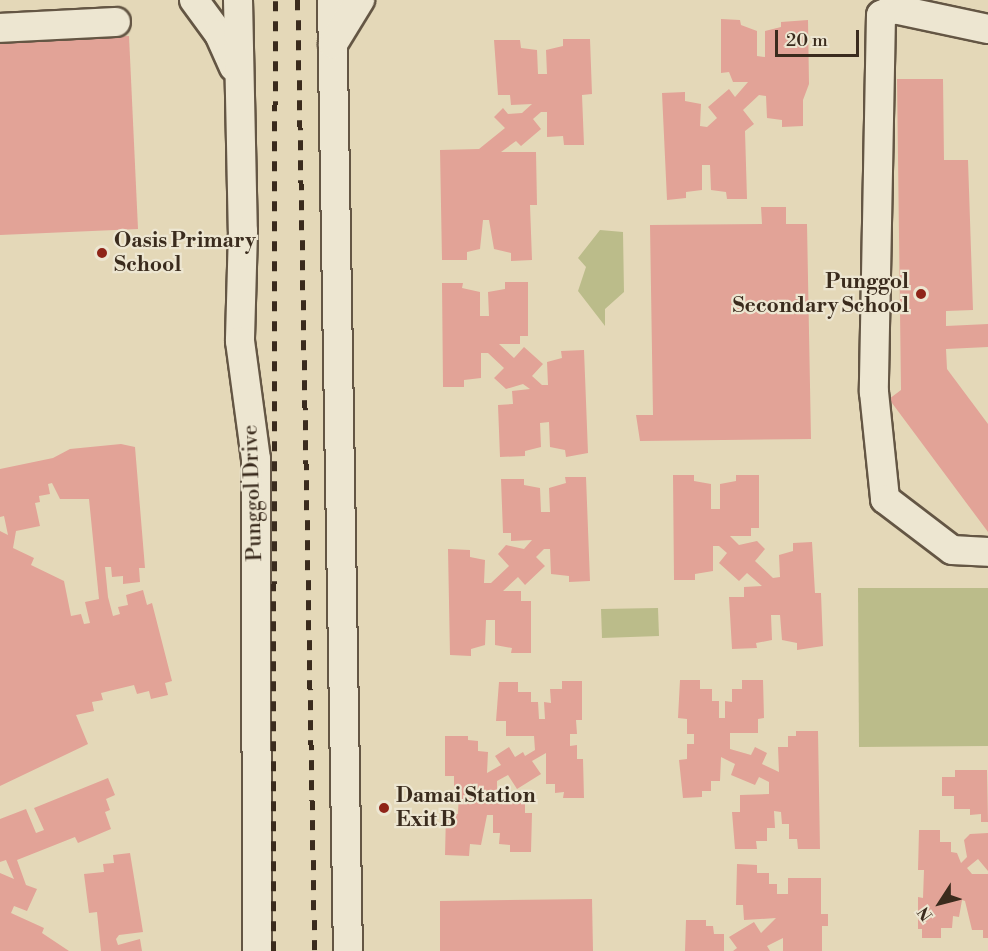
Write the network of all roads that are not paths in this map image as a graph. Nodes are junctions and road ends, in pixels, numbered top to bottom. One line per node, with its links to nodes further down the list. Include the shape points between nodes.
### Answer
1 (195, 0): 9 (street, via 219,34)
2 (238, 0): 9 (street, Punggol Drive)
3 (332, 0): 8 (street)
4 (360, 0): 8 (street)
5 (116, 22): 6 (street)
6 (0, 28)
7 (988, 29): 10 (street, via 894,9 881,15 874,392 885,499 952,550)
8 (333, 44): 12 (street)
9 (239, 77): 11 (street, Punggol Drive, via 243,231 240,340 256,459)
10 (988, 552)
11 (257, 951)
12 (348, 951)

